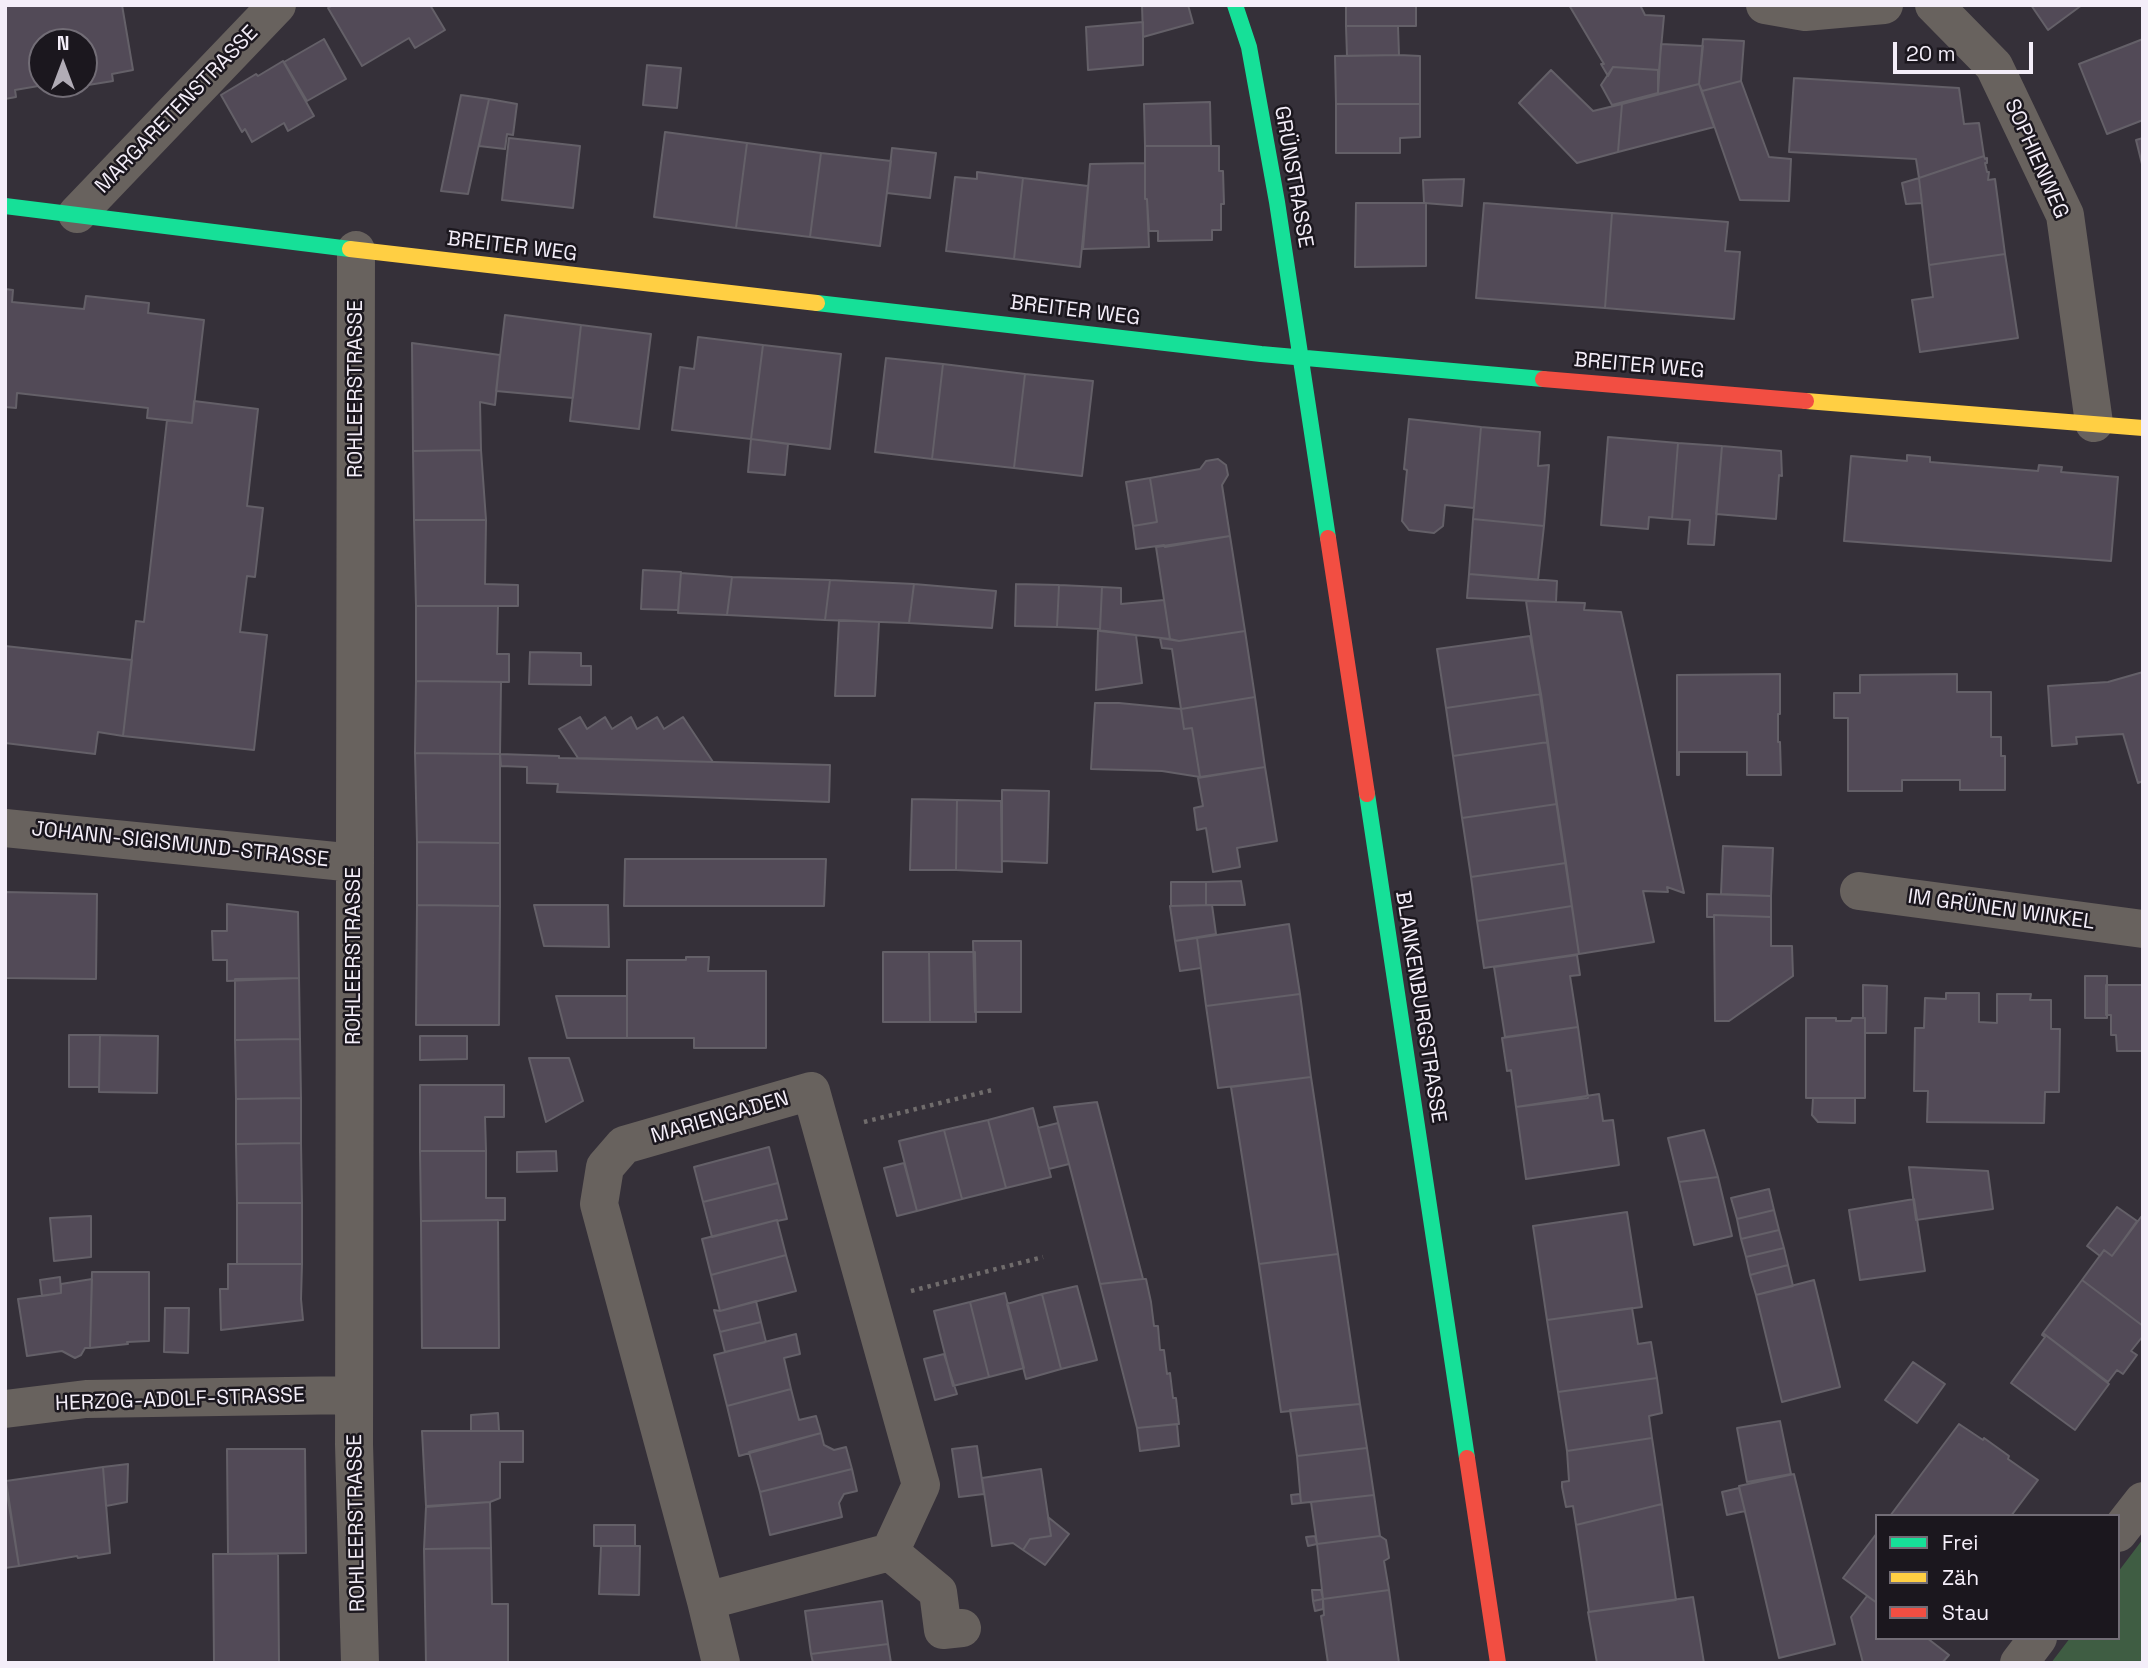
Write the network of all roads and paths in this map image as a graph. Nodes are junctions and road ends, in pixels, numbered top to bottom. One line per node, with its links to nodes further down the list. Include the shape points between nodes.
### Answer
1 (277, 5): 7 (street, MARGARETENSTRASSE)
2 (1236, 5): 9 (street, GRÜNSTRASSE, via 1277,202)
3 (1765, 5): 4 (street, via 1805,12)
4 (1884, 5)
5 (1934, 5): 10 (street, SOPHIENWEG, via 1994,66 2064,215)
6 (5, 206): 7 (street, BREITER WEG)
7 (77, 214): 8 (street, BREITER WEG)
8 (356, 250): 9 (street, BREITER WEG); 13 (street, ROHLEERSTRASSE)
9 (1300, 358): 10 (street, BREITER WEG); 30 (street, BLANKENBURGSTRASSE)
10 (2094, 423): 11 (street, BREITER WEG)
11 (2143, 428)
12 (5, 828): 13 (street, JOHANN-SIGISMUND-STRASSE)
13 (355, 863): 20 (street, ROHLEERSTRASSE)
14 (1859, 891): 15 (street, IM GRÜNEN WINKEL)
15 (2143, 929)
16 (992, 1090): 17 (path)
17 (822, 1132): 19 (street, MARIENGADEN); 25 (street, MARIENGADEN, via 811,1091 624,1145 605,1167 599,1204)
18 (1043, 1257): 19 (path)
19 (870, 1301): 24 (street, MARIENGADEN, via 921,1485)
20 (354, 1395): 21 (street, HERZOG-ADOLF-STRASSE, via 86,1399); 28 (street, ROHLEERSTRASSE)
21 (5, 1409)
22 (2143, 1501): 23 (street)
23 (2120, 1530)
24 (890, 1552): 25 (street); 26 (street, via 937,1592 943,1630)
25 (706, 1601): 29 (street, MARIENGADEN)
26 (962, 1628)
27 (2036, 1640): 31 (street)
28 (360, 1663)
29 (721, 1663)
30 (1498, 1663)
31 (2019, 1663)

